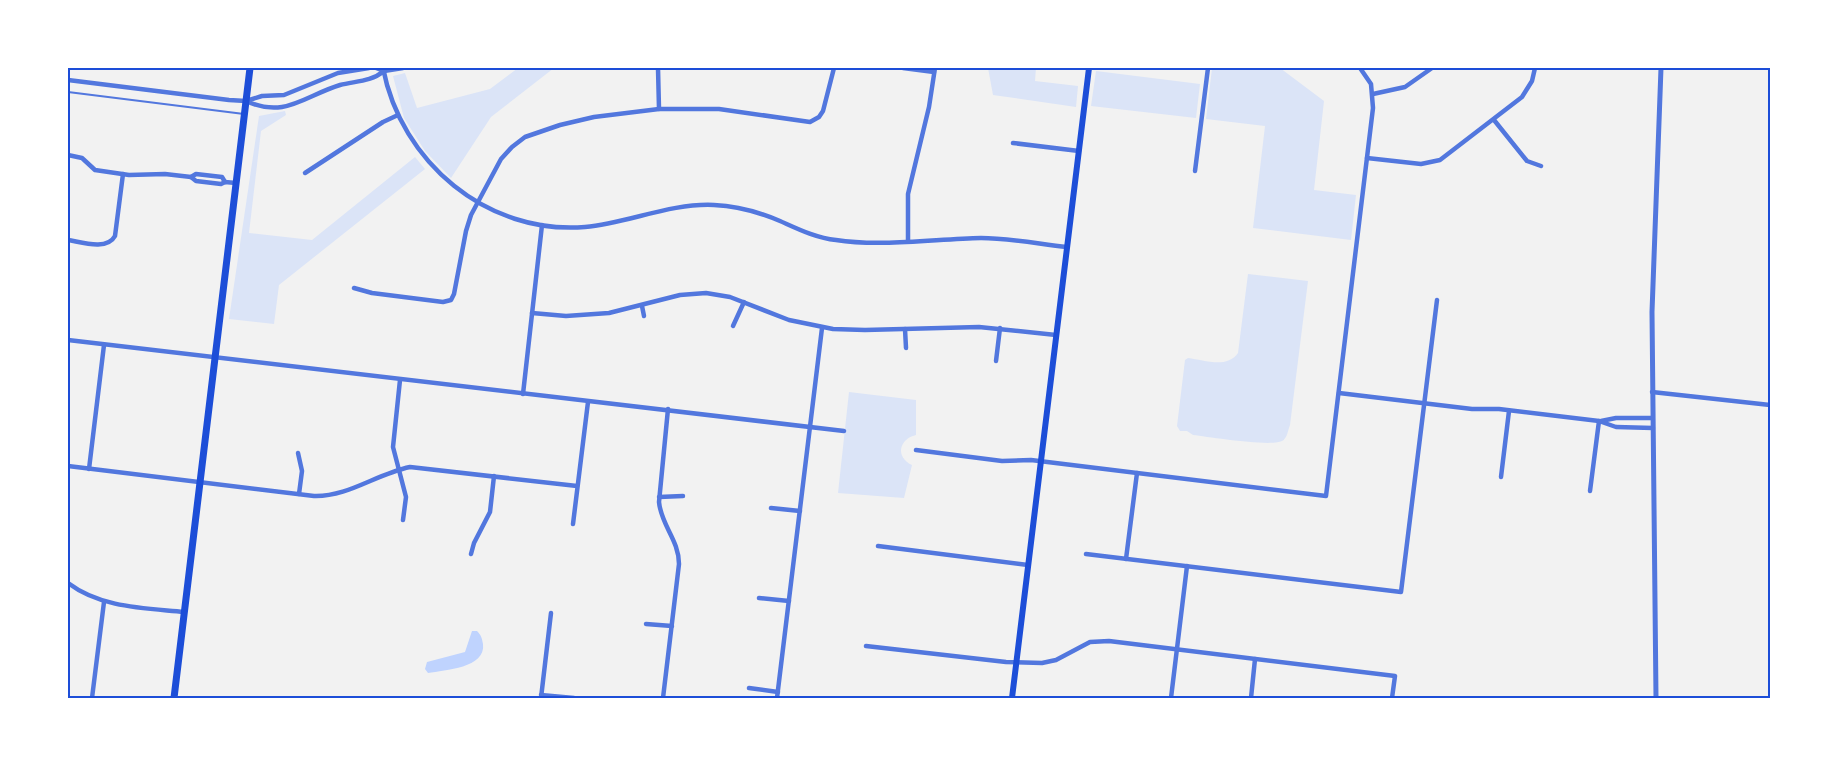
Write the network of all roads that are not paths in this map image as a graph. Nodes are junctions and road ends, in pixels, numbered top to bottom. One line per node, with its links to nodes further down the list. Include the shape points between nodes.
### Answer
1 (250, 68): 19 (main road)
2 (369, 68): 19 (street, via 338,74 285,94)
3 (376, 68): 14 (street)
4 (403, 68): 14 (street)
5 (658, 68): 20 (street)
6 (834, 68): 20 (street, via 823,111 810,122 718,109)
7 (903, 68): 15 (street)
8 (1089, 68): 25 (main road)
9 (1208, 68): 29 (street)
10 (1360, 68): 18 (street, via 1369,79)
11 (1432, 68): 18 (street, via 1405,87)
12 (1535, 68): 23 (street, via 1526,92)
13 (1661, 68): 55 (street)
14 (383, 69): 19 (street, via 376,78 340,85 286,106 261,108); 22 (street)
15 (935, 70): 36 (street, via 908,194)
16 (68, 80): 19 (street)
17 (68, 92): 21 (lane)
18 (1373, 94): 27 (street)
19 (246, 101): 21 (main road)
20 (659, 109): 33 (street, via 594,117 525,137 501,159)
21 (244, 114): 32 (main road)
22 (398, 115): 30 (street); 33 (street, via 426,160)
23 (1494, 120): 27 (street, via 1434,162); 28 (street, via 1524,158)
24 (1013, 143): 25 (street)
25 (1078, 151): 37 (main road)
26 (68, 155): 31 (street, via 82,158 95,170)
27 (1367, 158): 56 (street)
28 (1541, 166)
29 (1196, 171)
30 (304, 173)
31 (123, 174): 32 (street, via 165,174 196,181); 35 (street, via 112,241 105,245)
32 (236, 183): 52 (main road)
33 (478, 203): 34 (street); 38 (street, via 468,226 451,300)
34 (542, 225): 36 (street, via 585,227 672,207 716,205 758,213 833,240); 42 (street)
35 (68, 240)
36 (908, 240): 37 (street, via 993,238)
37 (1067, 248): 48 (main road)
38 (354, 288)
39 (1437, 300): 59 (street)
40 (744, 302): 41 (street, via 722,295 693,293); 44 (street); 45 (street)
41 (642, 306): 42 (street, via 593,315); 43 (street)
42 (532, 313): 57 (street)
43 (644, 316)
44 (733, 326)
45 (822, 328): 47 (street); 65 (street)
46 (1000, 328): 47 (street); 48 (street); 53 (street)
47 (905, 329): 51 (street)
48 (1056, 334): 70 (main road)
49 (68, 340): 50 (street)
50 (104, 345): 52 (street); 72 (street)
51 (906, 348)
52 (214, 358): 54 (street); 77 (main road)
53 (996, 361)
54 (400, 380): 57 (street); 73 (street, via 393,440)
55 (1652, 392): 60 (street); 63 (street)
56 (1339, 393): 59 (street); 74 (street, via 1326,496)
57 (523, 394): 58 (street)
58 (588, 402): 61 (street); 78 (street)
59 (1424, 404): 62 (street); 92 (street, via 1401,592)
60 (1770, 405)
61 (668, 410): 65 (street); 82 (street)
62 (1509, 411): 64 (street); 76 (street)
63 (1652, 418): 64 (street); 66 (street)
64 (1599, 421): 66 (street, via 1616,428); 79 (street)
65 (810, 427): 67 (street); 84 (street)
66 (1653, 428): 117 (street)
67 (844, 431)
68 (916, 450): 70 (street)
69 (298, 453): 80 (street, via 302,471)
70 (1041, 462): 74 (street); 91 (main road)
71 (68, 466): 72 (street)
72 (89, 469): 77 (street)
73 (398, 469): 75 (street, via 423,467); 80 (street, via 337,495); 85 (street, via 406,497)
74 (1137, 473): 90 (street)
75 (494, 476): 78 (street); 88 (street, via 490,512)
76 (1501, 477)
77 (200, 482): 80 (street); 97 (main road)
78 (577, 486): 86 (street)
79 (1590, 491)
80 (299, 494)
81 (683, 496): 82 (street)
82 (659, 497): 100 (street, via 661,516 675,542 679,564)
83 (771, 508): 84 (street)
84 (800, 511): 96 (street)
85 (403, 520)
86 (573, 524)
87 (878, 546): 91 (street)
88 (471, 554)
89 (1086, 554): 90 (street)
90 (1126, 558): 92 (street)
91 (1028, 565): 104 (main road)
92 (1187, 566): 102 (street)
93 (68, 583): 95 (street)
94 (759, 598): 96 (street)
95 (104, 602): 97 (street); 108 (street)
96 (789, 602): 106 (street)
97 (184, 612): 109 (main road)
98 (551, 613): 107 (street)
99 (646, 624): 100 (street)
100 (672, 627): 111 (street)
101 (866, 646): 104 (street)
102 (1177, 649): 103 (street); 104 (street, via 1099,641 1052,662); 114 (street)
103 (1255, 659): 115 (street); 116 (street, via 1395,676)
104 (1017, 663): 113 (main road)
105 (748, 688): 106 (street)
106 (778, 692): 112 (street)
107 (541, 697): 110 (street)
108 (92, 699)
109 (174, 699)
110 (574, 699)
111 (663, 699)
112 (777, 699)
113 (1012, 699)
114 (1172, 699)
115 (1251, 699)
116 (1392, 699)
117 (1656, 699)

